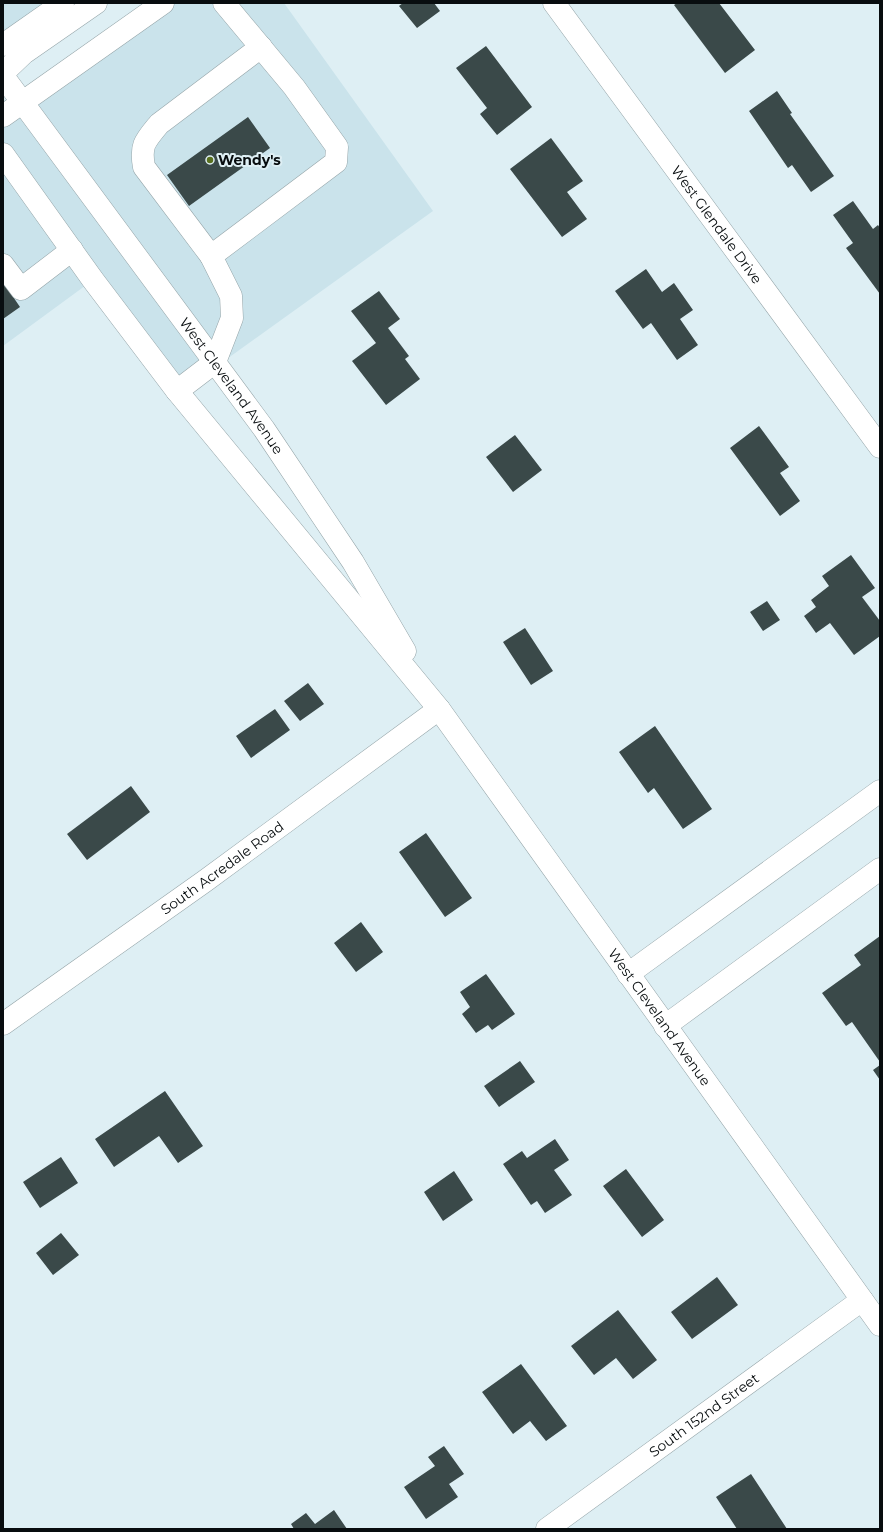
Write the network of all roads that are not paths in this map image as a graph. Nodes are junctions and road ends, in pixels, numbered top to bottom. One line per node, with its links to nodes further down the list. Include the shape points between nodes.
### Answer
1 (63, 3): 6 (main road)
2 (96, 3): 8 (main road, via 24,53)
3 (162, 3): 10 (main road)
4 (224, 3): 7 (main road)
5 (554, 3): 18 (main road, West Glendale Drive)
6 (3, 45)
7 (261, 47): 14 (main road, via 159,124 147,139 142,153 144,167); 14 (main road, via 294,87 337,147 336,162)
8 (3, 73)
9 (3, 76): 10 (main road, West Cleveland Avenue)
10 (22, 103): 11 (main road); 16 (main road, West Cleveland Avenue)
11 (3, 116)
12 (3, 154): 13 (main road, West Cleveland Avenue)
13 (72, 250): 15 (main road, via 20,289); 17 (main road, West Cleveland Avenue)
14 (212, 256): 16 (main road, via 231,296 232,318)
15 (3, 265)
16 (215, 362): 17 (main road); 19 (main road, West Cleveland Avenue, via 264,429 353,562)
17 (177, 391): 19 (main road, West Cleveland Avenue)
18 (880, 446)
19 (438, 709): 22 (main road, West Cleveland Avenue); 23 (main road, South Acredale Road, via 205,881)
20 (880, 791): 22 (main road)
21 (880, 868): 24 (main road)
22 (628, 974): 24 (main road, West Cleveland Avenue)
23 (3, 1024)
24 (665, 1026): 25 (main road, West Cleveland Avenue)
25 (862, 1300): 26 (main road, West Cleveland Avenue); 27 (main road, South 152nd Street)
26 (880, 1325)
27 (547, 1529)

